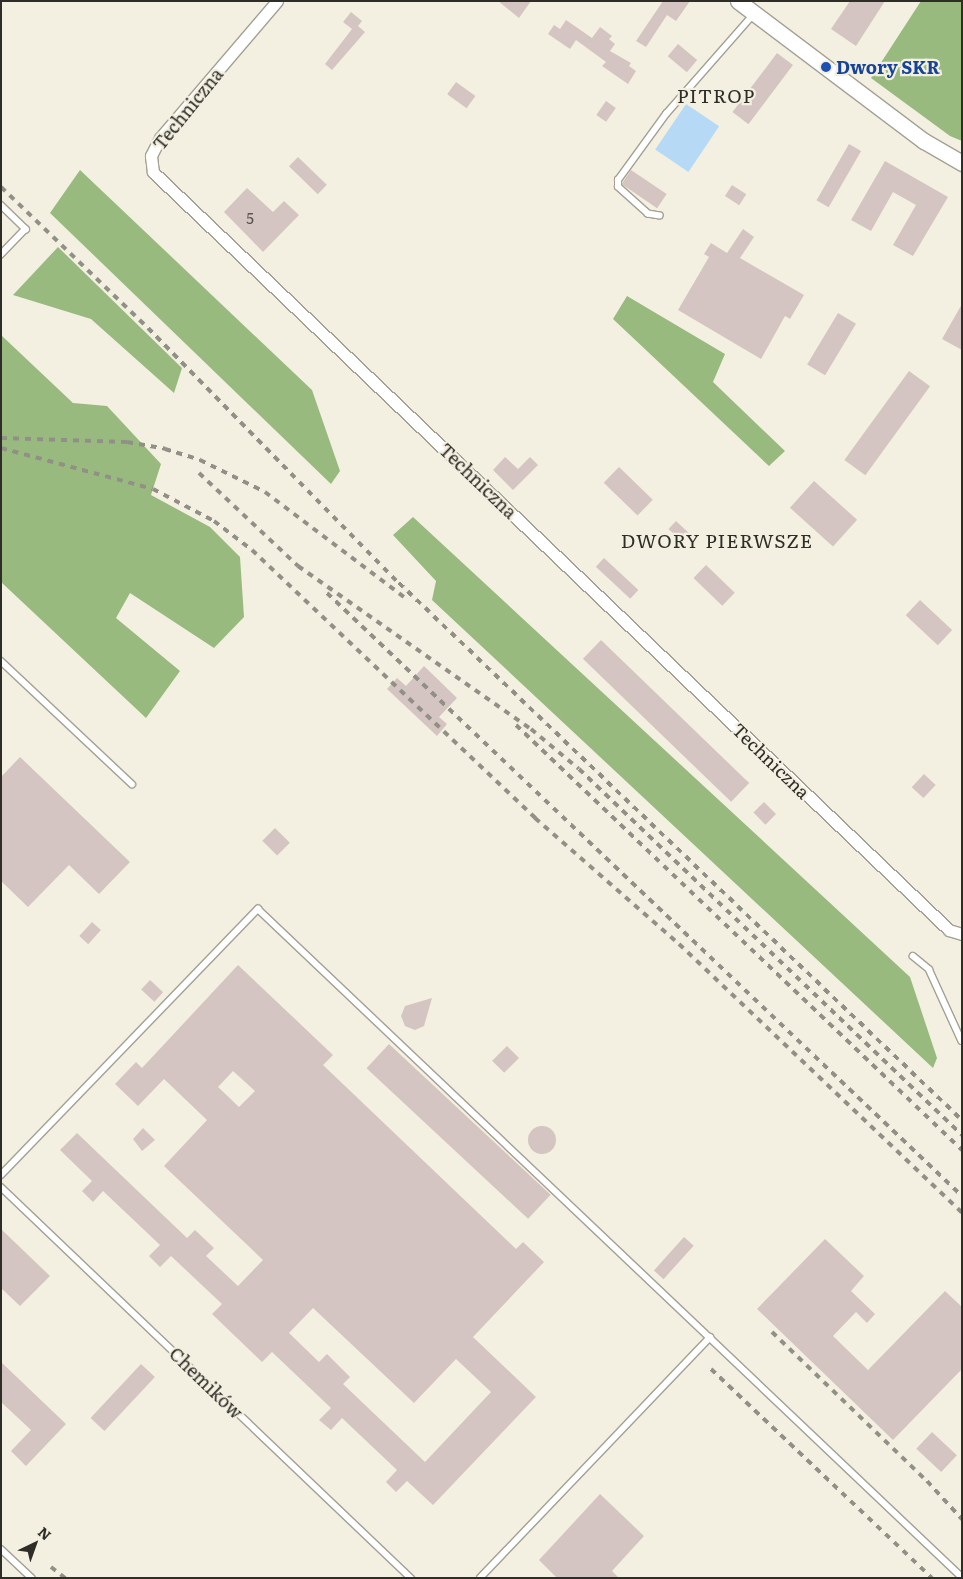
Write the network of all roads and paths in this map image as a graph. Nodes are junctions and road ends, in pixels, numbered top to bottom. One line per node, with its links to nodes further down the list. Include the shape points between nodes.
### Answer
1 (277, 1): 10 (street, Techniczna, via 160,138 151,156 153,172 949,930)
2 (738, 1): 3 (street)
3 (754, 13): 4 (street, via 924,141); 6 (lane, via 666,114 618,180 618,187 648,214)
4 (962, 163)
5 (1, 205): 7 (lane, via 26,229)
6 (660, 216)
7 (1, 255)
8 (1, 661): 9 (lane)
9 (132, 784)
10 (962, 934)
11 (913, 956): 12 (lane, via 929,969)
12 (962, 1041)
13 (1, 1176): 15 (lane, via 258,909)
14 (1, 1187): 19 (lane, Chemików)
15 (710, 1337): 17 (lane); 20 (lane)
16 (1, 1548): 18 (lane)
17 (962, 1577)
18 (32, 1578)
19 (411, 1578)
20 (480, 1578)

